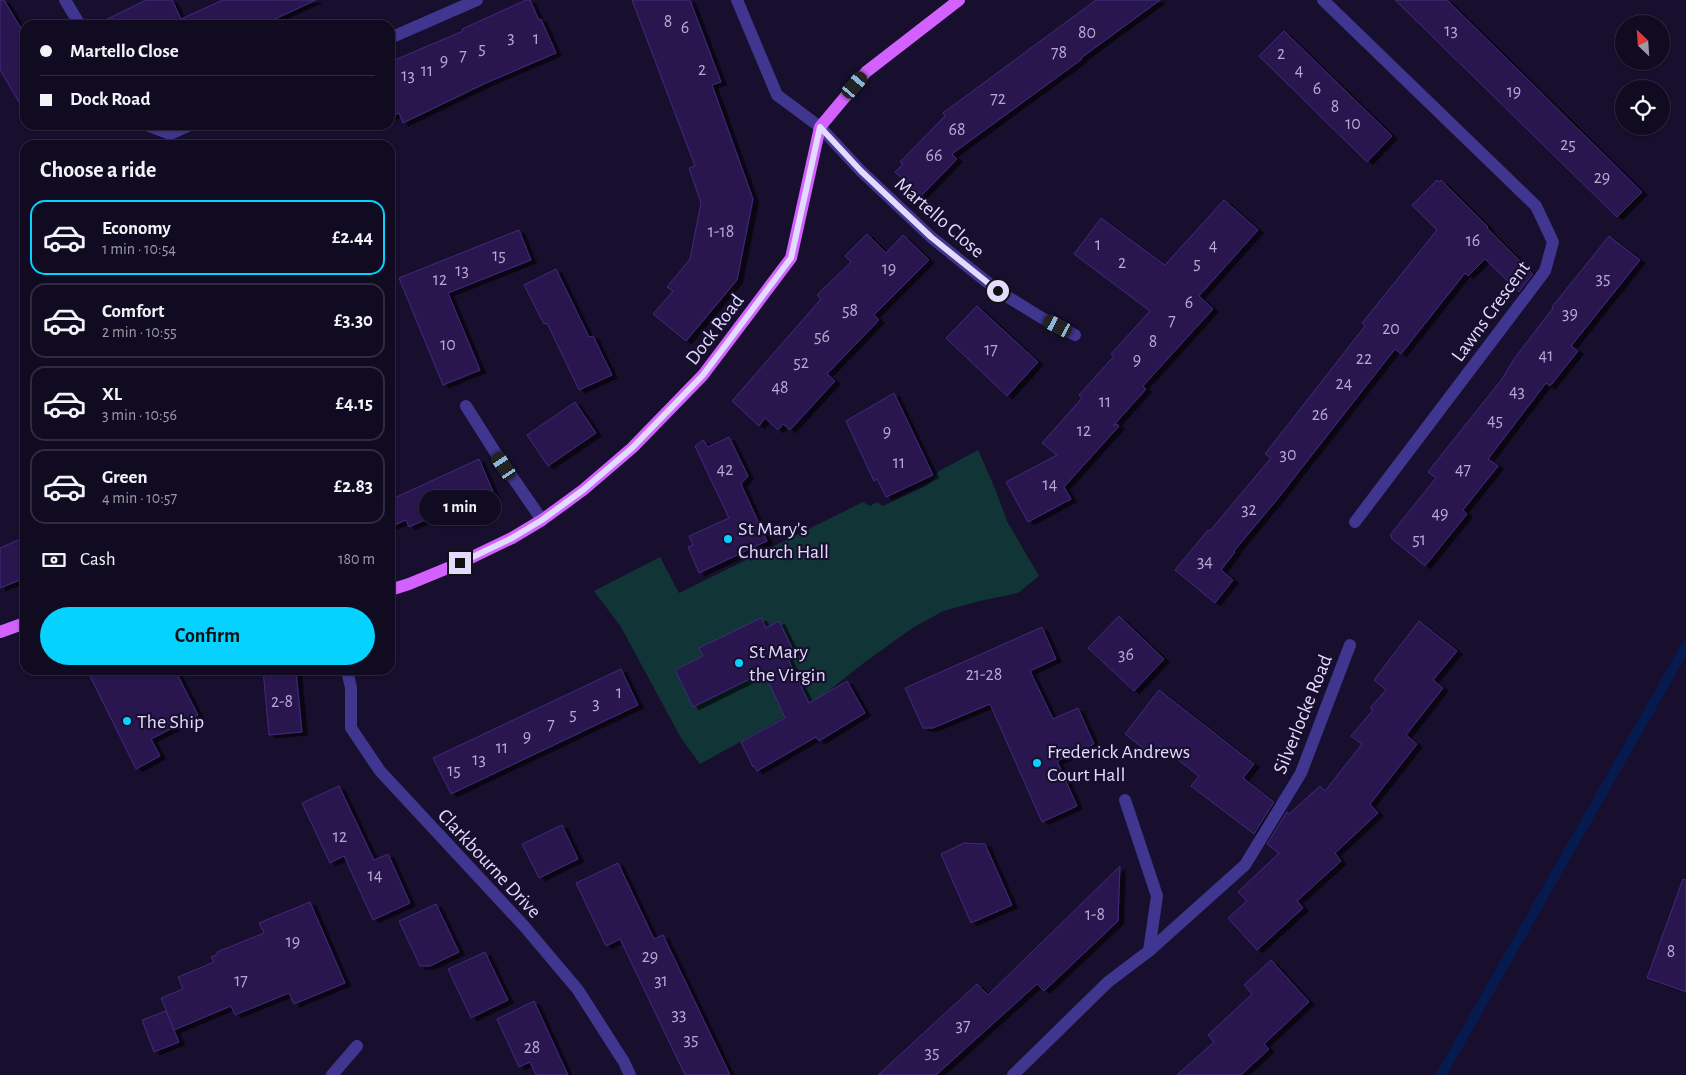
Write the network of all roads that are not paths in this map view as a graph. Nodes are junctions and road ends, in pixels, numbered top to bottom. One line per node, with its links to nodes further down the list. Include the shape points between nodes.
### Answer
1 (65, 0): 6 (street)
2 (476, 0): 7 (street)
3 (737, 0): 8 (street, Martello Close, via 777,95)
4 (959, 0): 8 (main road, Dock Road, via 866,72)
5 (1323, 0): 14 (street, Lawns Crescent, via 1536,206 1552,242 1544,271)
6 (77, 20)
7 (395, 36)
8 (820, 127): 11 (street, Martello Close, via 931,237 998,291); 13 (main road, Dock Road, via 791,258 703,375 632,448)
9 (159, 130): 10 (street, via 170,134)
10 (179, 130)
11 (1075, 334)
12 (466, 406): 13 (street)
13 (542, 520): 15 (main road, Dock Road, via 460,563)
14 (1355, 522)
15 (395, 588)
16 (20, 625): 17 (main road)
17 (3, 630)
18 (1350, 646): 21 (street, Silverlocke Road, via 1301,773 1244,864)
19 (348, 675): 24 (street, Clarkbourne Drive, via 351,728 380,771 524,926 578,990)
20 (1125, 800): 21 (street, via 1157,896)
21 (1149, 951): 25 (street, Silverlocke Road, via 1108,982)
22 (357, 1046): 23 (street)
23 (332, 1075)
24 (630, 1075)
25 (1013, 1075)

